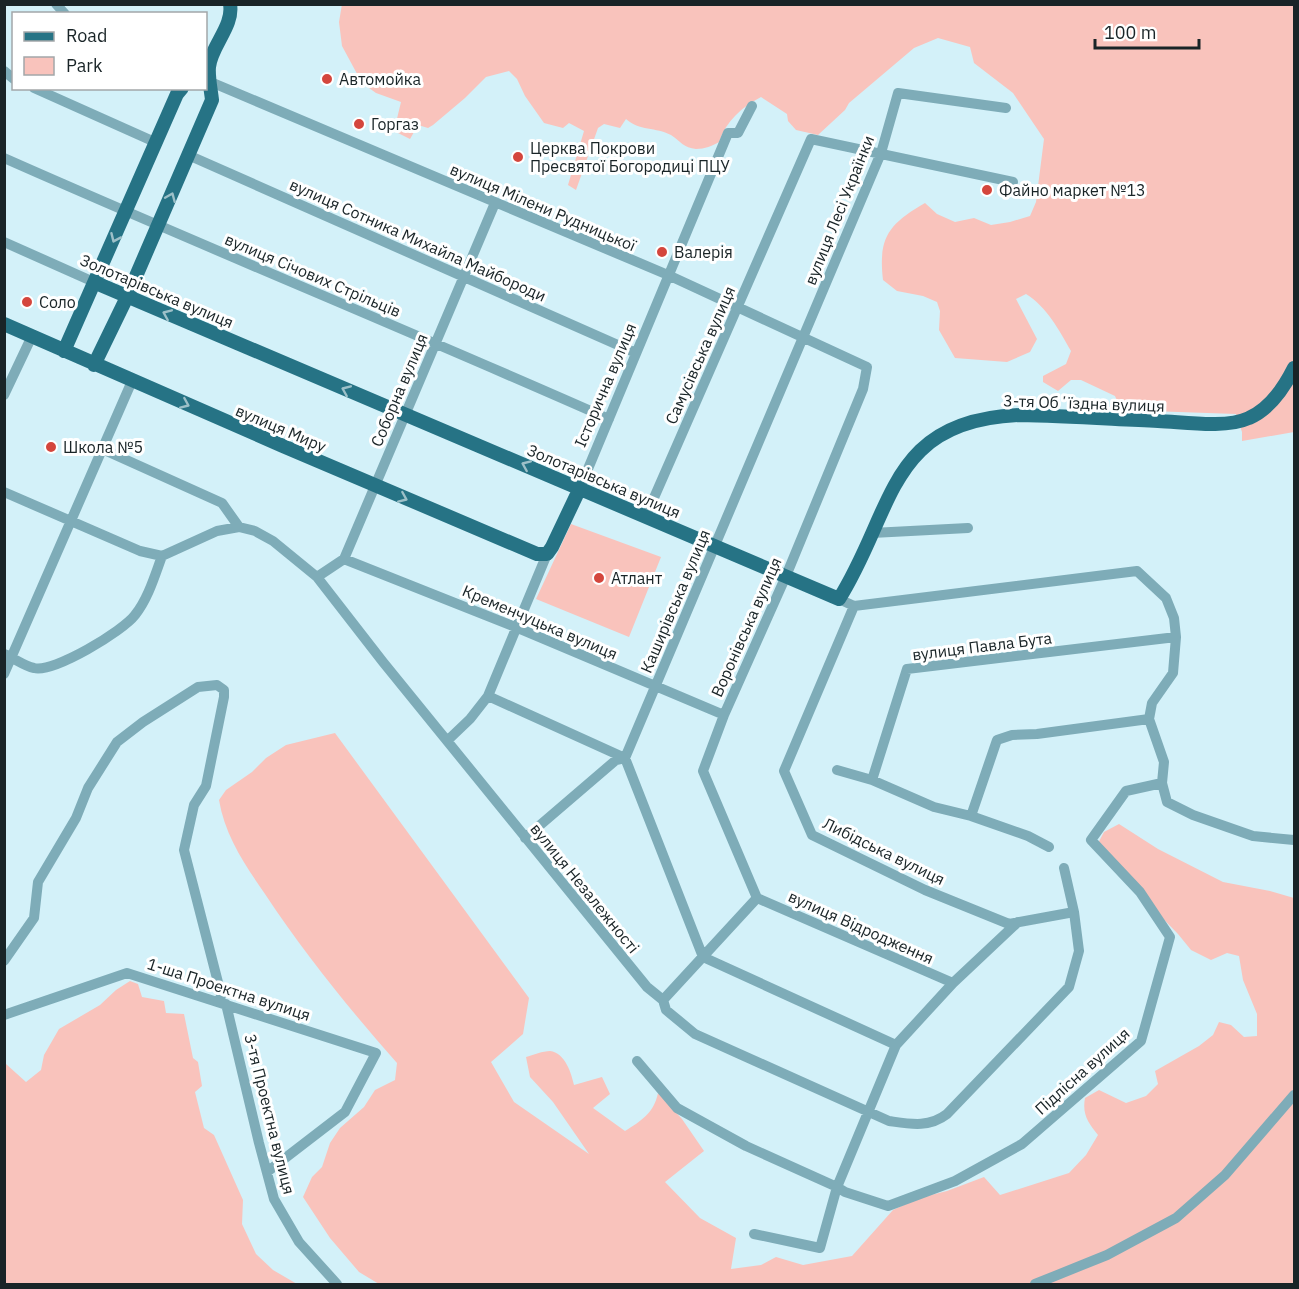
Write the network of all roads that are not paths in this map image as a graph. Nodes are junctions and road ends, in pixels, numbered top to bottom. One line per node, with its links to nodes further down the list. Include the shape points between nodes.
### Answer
1 (230, 4): 2 (main road)
2 (208, 75): 9 (main road, via 212,100); 12 (street, вулиця Мілени Рудницької)
3 (38, 90): 7 (street)
4 (181, 90): 7 (main road)
5 (752, 106): 16 (street, Історична вулиця, via 738,133 728,134)
6 (1006, 108): 8 (street, вулиця Лесі Українки, via 898,93)
7 (157, 143): 13 (main road)
8 (881, 153): 11 (street); 20 (street, Самусівська вулиця, via 811,139); 23 (street, вулиця Лесі Українки)
9 (188, 154): 14 (main road, one-way to 9); 17 (street, вулиця Сотника Михайла Майбороди)
10 (4, 158): 13 (street, вулиця Січових Стрільців)
11 (1013, 182)
12 (495, 203): 16 (street, вулиця Мілени Рудницької); 17 (street, Соборна вулиця)
13 (127, 212): 14 (street, вулиця Січових Стрільців); 18 (main road, one-way to 18)
14 (158, 226): 19 (main road); 24 (street, вулиця Січових Стрільців)
15 (4, 242): 18 (street, Золотарівська вулиця)
16 (668, 275): 20 (street, вулиця Мілени Рудницької); 26 (street, Історична вулиця)
17 (464, 277): 24 (street, Соборна вулиця); 26 (street, вулиця Сотника Михайла Майбороди)
18 (96, 283): 19 (main road, Золотарівська вулиця); 25 (main road)
19 (127, 297): 27 (main road); 32 (main road, Золотарівська вулиця, one-way to 19)
20 (736, 308): 23 (street, вулиця Мілени Рудницької); 38 (street, Самусівська вулиця)
21 (4, 324): 22 (main road, вулиця Миру)
22 (32, 336): 25 (main road, вулиця Миру); 31 (street)
23 (803, 338): 28 (street, вулиця Мілени Рудницької); 43 (street, Каширівська вулиця)
24 (436, 343): 32 (street, Соборна вулиця); 33 (street, вулиця Січових Стрільців)
25 (64, 351): 27 (main road, вулиця Миру)
26 (636, 353): 33 (street, Історична вулиця)
27 (94, 365): 30 (main road, вулиця Миру)
28 (867, 367): 47 (street, Воронівська вулиця, via 863,389)
29 (1294, 368): 42 (main road, 3-тя Обʼїздна вулиця, via 1284,386 1261,411 1231,423 1020,415 971,421 936,437 920,450 888,496)
30 (132, 381): 34 (street); 35 (main road, вулиця Миру, one-way to 35)
31 (4, 395)
32 (404, 414): 35 (street, Соборна вулиця); 36 (main road, Золотарівська вулиця, one-way to 32)
33 (609, 419): 36 (street, Історична вулиця)
34 (102, 449): 39 (street); 40 (street, via 222,503)
35 (375, 486): 44 (main road, вулиця Миру, one-way to 44, via 537,554); 46 (street, Соборна вулиця)
36 (580, 488): 38 (main road, Золотарівська вулиця); 44 (main road, Історична вулиця)
37 (4, 492): 39 (street)
38 (646, 516): 43 (main road, Золотарівська вулиця)
39 (72, 520): 45 (street, via 140,551); 53 (street)
40 (239, 527): 45 (street, via 217,531); 48 (street, вулиця Незалежності, via 273,541)
41 (968, 528): 42 (street)
42 (872, 533): 49 (main road, 3-тя Обʼїздна вулиця)
43 (715, 546): 47 (main road, Золотарівська вулиця); 55 (street, Каширівська вулиця)
44 (547, 554): 51 (street, Історична вулиця)
45 (162, 556): 53 (street, via 135,616 116,631 55,665 35,669)
46 (344, 559): 48 (street); 51 (street, Кременчуцька вулиця)
47 (786, 576): 49 (main road, Золотарівська вулиця); 57 (street, Воронівська вулиця)
48 (317, 577): 59 (street, вулиця Незалежності)
49 (839, 599): 50 (street, Золотарівська вулиця)
50 (854, 606): 52 (street, via 1137,571 1166,598); 71 (street, Либідська вулиця, via 784,771 812,835 925,890 1009,924)
51 (518, 628): 55 (street, Кременчуцька вулиця); 56 (street, Історична вулиця)
52 (1176, 637): 58 (street, via 1173,673 1152,702); 62 (street, вулиця Павла Бута, via 907,669)
53 (8, 655): 54 (street)
54 (4, 674)
55 (654, 686): 57 (street, Кременчуцька вулиця); 60 (street, Каширівська вулиця)
56 (488, 696): 59 (street, Історична вулиця); 60 (street)
57 (724, 715): 69 (street, Воронівська вулиця, via 703,771)
58 (1149, 719): 63 (street, via 1164,762); 64 (street, via 996,740)
59 (447, 740): 65 (street, вулиця Незалежності)
60 (625, 758): 65 (street, via 616,760); 72 (street)
61 (837, 770): 62 (street)
62 (872, 780): 64 (street, via 934,807)
63 (1162, 783): 66 (street, via 1167,802 1193,815 1253,836); 83 (street, Підлісна вулиця, via 1126,791 1091,840 1140,892 1170,937 1142,1041 1022,1144 955,1181 888,1206)
64 (971, 816): 67 (street)
65 (525, 838): 75 (street, вулиця Незалежності, via 647,987)
66 (1294, 840)
67 (1050, 847)
68 (1064, 868): 70 (street, вулиця Незалежності)
69 (757, 898): 72 (street); 74 (street, вулиця Відродження)
70 (1074, 912): 71 (street, Либідська вулиця); 81 (street, вулиця Незалежності, via 1079,951 1069,987 947,1114 938,1122 912,1124 889,1121)
71 (1018, 922): 74 (street)
72 (703, 957): 75 (street); 78 (street)
73 (4, 961): 76 (street, 3-тя Проектна вулиця, via 34,918 38,882 117,742 198,687 217,685 224,690 206,786 194,806 184,850)
74 (952, 983): 78 (street)
75 (663, 1000): 81 (street, вулиця Незалежності, via 666,1010 695,1034)
76 (224, 1003): 77 (street, 1-ша Проектна вулиця, via 127,973); 82 (street, 3-тя Проектна вулиця); 82 (street, 1-ша Проектна вулиця, via 376,1053 345,1112)
77 (4, 1015)
78 (896, 1045): 81 (street)
79 (637, 1061): 83 (street, Підлісна вулиця, via 677,1108 746,1146)
80 (1294, 1095): 86 (street, via 1225,1175 1176,1218 1107,1256)
81 (867, 1112): 83 (street)
82 (267, 1172): 85 (street, 3-тя Проектна вулиця, via 274,1199 298,1242)
83 (837, 1187): 84 (street, via 820,1248)
84 (754, 1234)
85 (337, 1284)
86 (1035, 1284)

